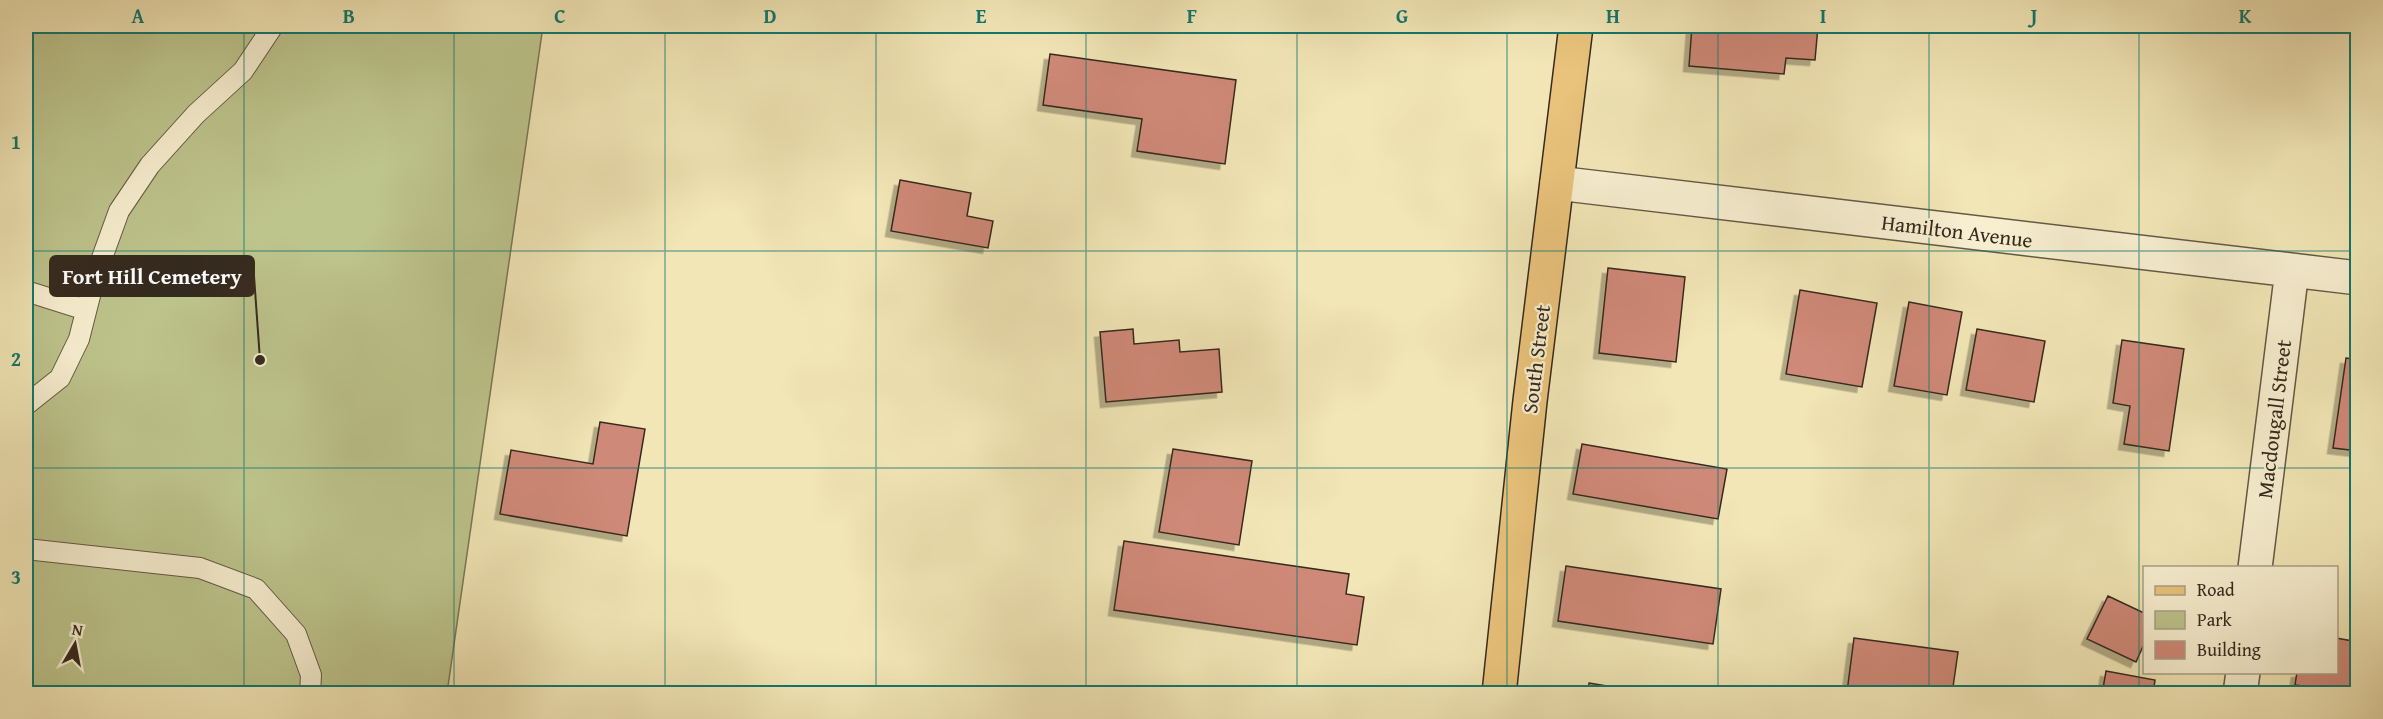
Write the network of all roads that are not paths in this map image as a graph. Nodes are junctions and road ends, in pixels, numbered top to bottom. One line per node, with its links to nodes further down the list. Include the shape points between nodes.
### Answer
1 (273, 26): 7 (lane, via 243,71 196,114 150,165 119,211)
2 (1576, 26): 3 (main road, South Street)
3 (1557, 183): 4 (street, Hamilton Avenue); 13 (main road, South Street)
4 (2292, 270): 5 (street, Hamilton Avenue); 10 (street, Macdougall Street)
5 (2358, 278)
6 (26, 291): 7 (lane)
7 (86, 310): 8 (lane, via 79,339 60,378)
8 (26, 405)
9 (26, 549): 12 (lane, via 200,568 256,589 296,634 311,675)
10 (2256, 566)
11 (2243, 674): 14 (street)
12 (310, 693)
13 (1499, 693)
14 (2240, 693)

